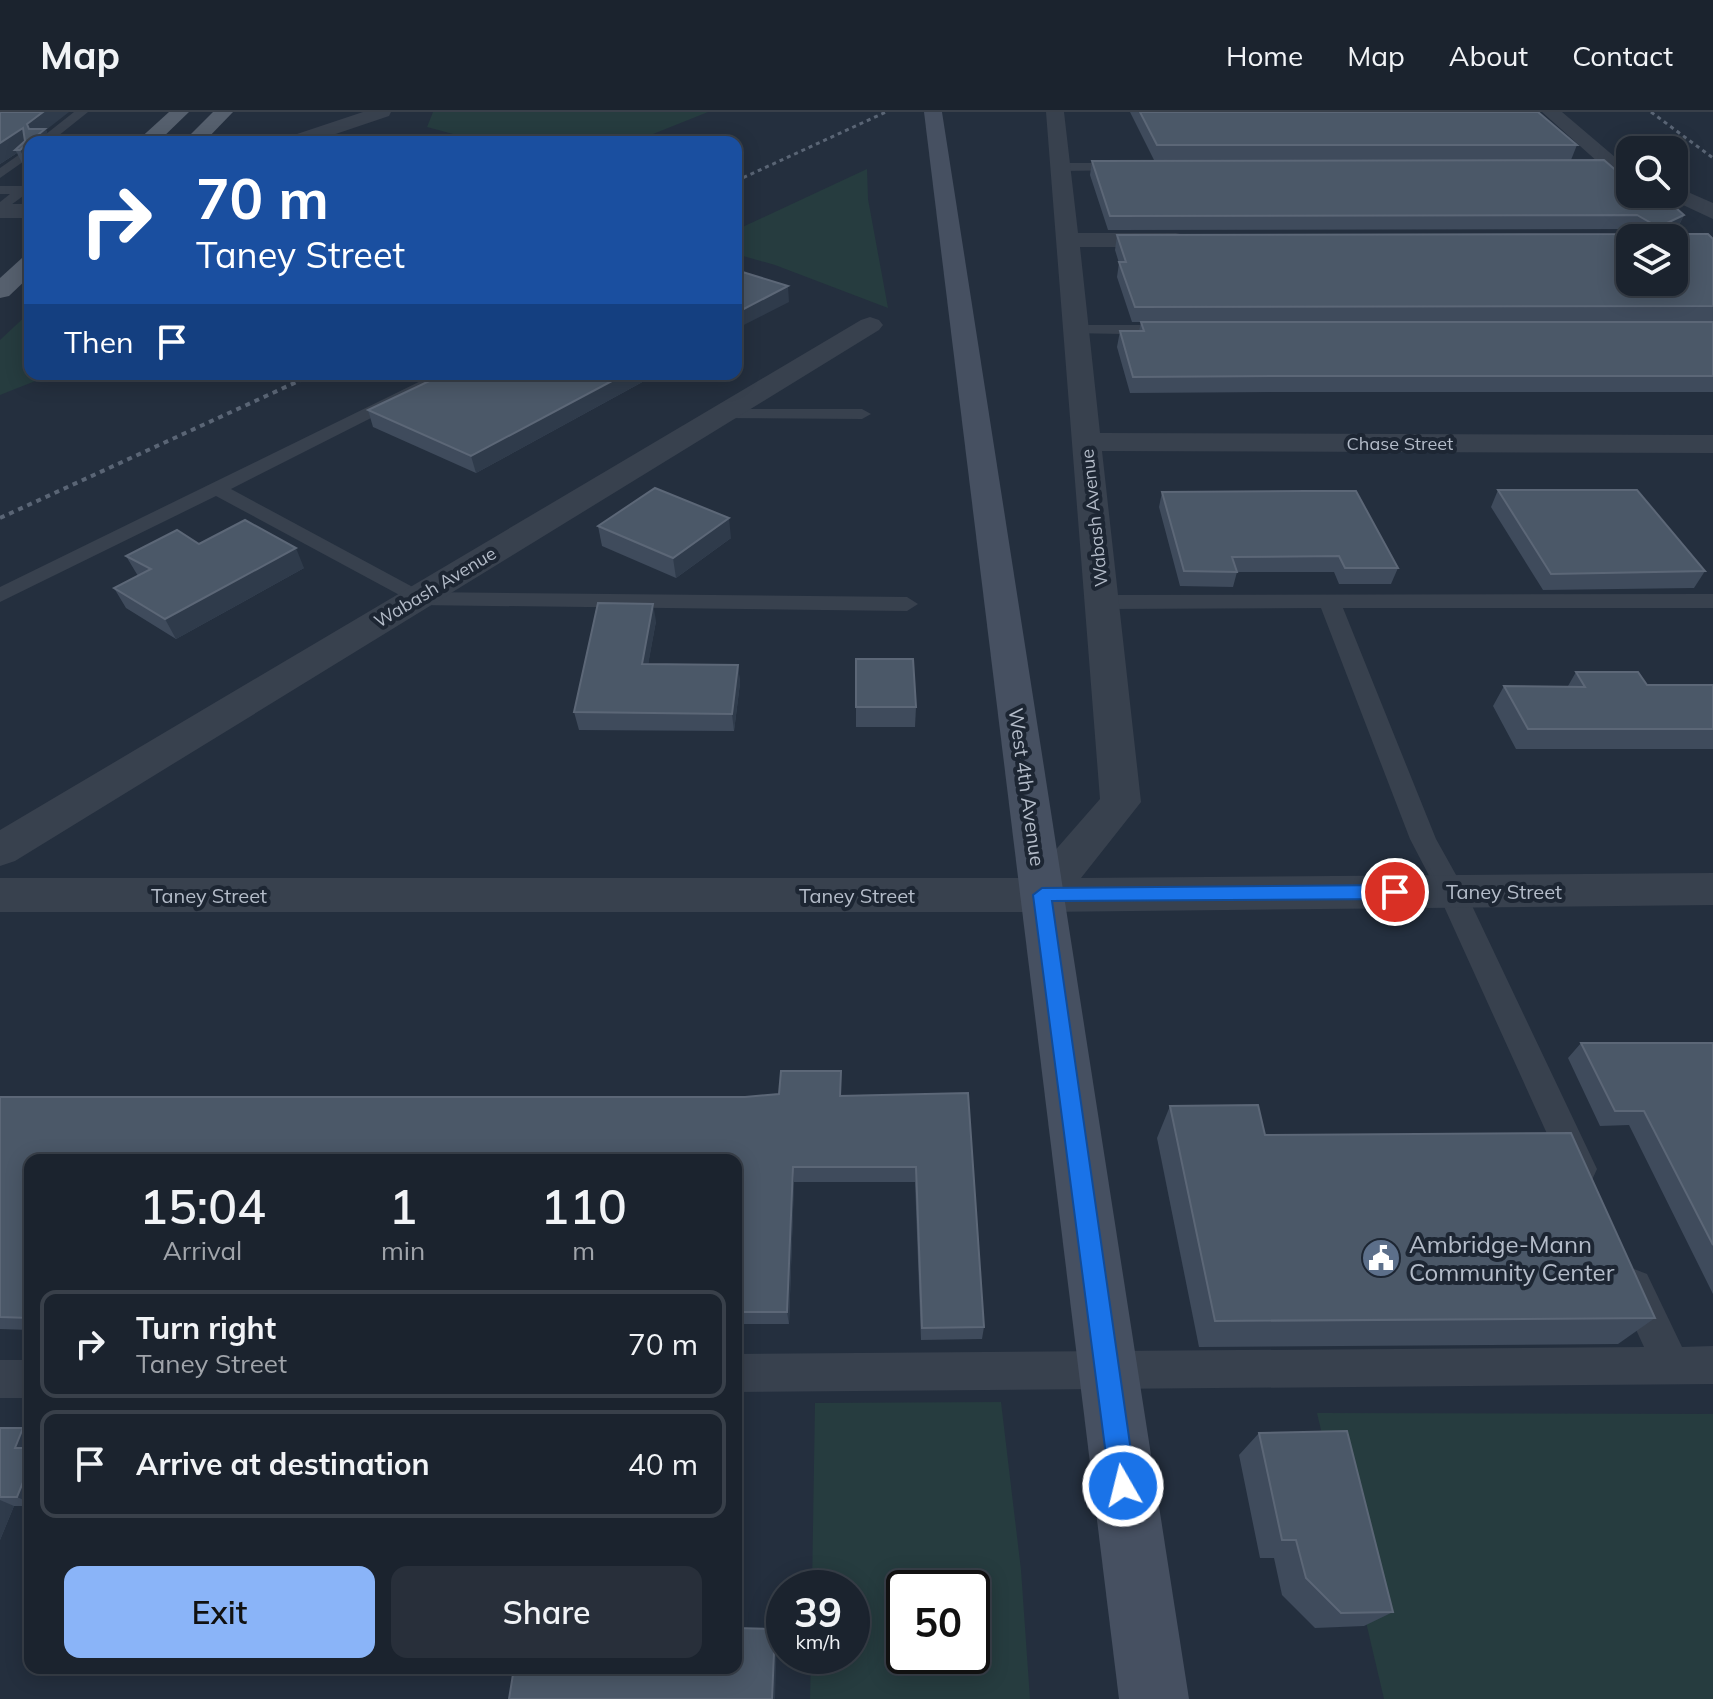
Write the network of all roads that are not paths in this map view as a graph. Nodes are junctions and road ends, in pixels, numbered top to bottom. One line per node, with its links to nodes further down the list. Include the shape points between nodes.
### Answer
1 (82, 112): 8 (lane)
2 (180, 112): 9 (main road)
3 (224, 112): 10 (main road)
4 (382, 112): 11 (street)
5 (1055, 112): 13 (street, Wabash Avenue)
6 (1551, 112): 15 (street)
7 (934, 115): 46 (main road, West 4th Avenue)
8 (51, 136)
9 (153, 136)
10 (199, 136)
11 (310, 136)
12 (24, 160): 16 (lane)
13 (1061, 167): 14 (lane); 23 (street, Wabash Avenue)
14 (1140, 167)
15 (1615, 169)
16 (6, 174)
17 (0, 190): 18 (lane)
18 (24, 196)
19 (24, 199): 21 (street)
20 (1688, 199): 22 (street)
21 (0, 210)
22 (1713, 212)
23 (1068, 240): 24 (street); 28 (street, Wabash Avenue)
24 (1204, 240)
25 (24, 269): 26 (main road)
26 (0, 291)
27 (870, 325): 31 (street, Wabash Avenue)
28 (1076, 330): 29 (lane); 33 (street, Wabash Avenue)
29 (1188, 330)
30 (437, 380): 35 (lane)
31 (721, 414): 32 (lane); 37 (street, Wabash Avenue)
32 (862, 414)
33 (1087, 442): 34 (street, Chase Street); 40 (street, Wabash Avenue)
34 (1713, 444)
35 (215, 488): 36 (lane); 37 (lane)
36 (0, 595)
37 (418, 598): 41 (lane); 42 (street, Wabash Avenue)
38 (1329, 601): 39 (lane); 40 (lane); 44 (lane, via 1423,839)
39 (1713, 601)
40 (1103, 602): 46 (street, Wabash Avenue, via 1121,802)
41 (907, 604)
42 (0, 850)
43 (1713, 889): 44 (street, Taney Street)
44 (1451, 891): 46 (street, Taney Street); 47 (lane)
45 (0, 895): 46 (street, Taney Street)
46 (1042, 895): 51 (main road, West 4th Avenue)
47 (1592, 1196)
48 (1619, 1252): 49 (lane)
49 (1671, 1365): 50 (lane); 51 (lane)
50 (1713, 1365)
51 (1106, 1369): 52 (lane); 55 (main road, West 4th Avenue)
52 (742, 1373)
53 (0, 1379): 54 (lane)
54 (24, 1379)
55 (1154, 1699)

